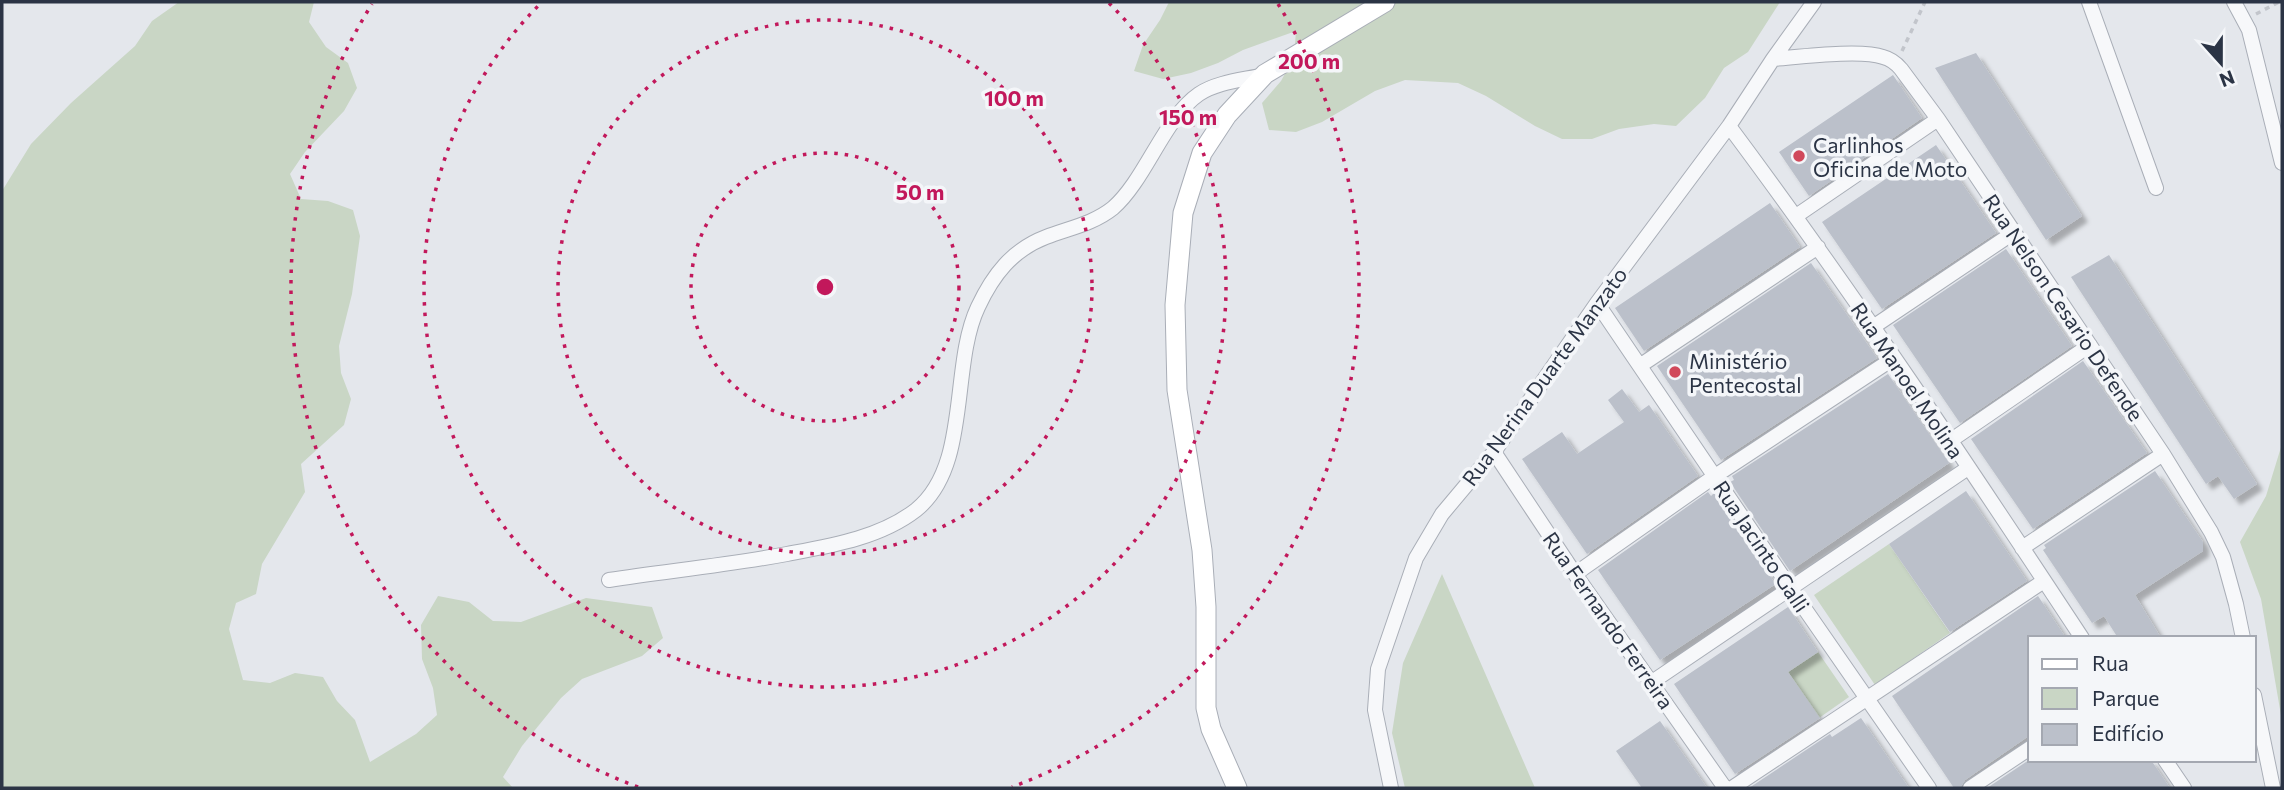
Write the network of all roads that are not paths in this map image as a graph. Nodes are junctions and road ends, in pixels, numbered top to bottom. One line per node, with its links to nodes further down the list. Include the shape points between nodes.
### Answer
1 (1385, 2): 6 (street)
2 (1814, 2): 5 (street, Rua Nerina Duarte Manzato)
3 (2090, 2): 10 (street)
4 (2234, 2): 9 (street, via 2249,30)
5 (1773, 59): 7 (street, Rua Nelson Cesario Defende, via 1881,56 1896,63); 8 (street, Rua Nerina Duarte Manzato)
6 (1265, 74): 26 (street, via 1210,88 1197,96 1114,207 1096,220 1020,250 1001,267 976,309 967,336 958,411 941,476 916,509 878,531 817,548); 36 (street, via 1227,115 1202,153 1183,213 1175,304 1177,390 1196,503 1206,607 1206,708)
7 (1938, 120): 11 (street); 12 (street, Rua Nelson Cesario Defende)
8 (1729, 126): 11 (street, Rua Manoel Molina); 14 (street, Rua Nerina Duarte Manzato)
9 (2282, 163)
10 (2156, 188)
11 (1796, 216): 13 (street, Rua Manoel Molina)
12 (2013, 233): 15 (street); 16 (street, Rua Nelson Cesario Defende)
13 (1818, 247): 15 (street, Rua Manoel Molina); 18 (street)
14 (1597, 303): 18 (street, Rua Jacinto Galli); 20 (street, Rua Nerina Duarte Manzato)
15 (1873, 327): 17 (street, Rua Manoel Molina)
16 (2090, 345): 19 (street); 21 (street, Rua Nelson Cesario Defende)
17 (1894, 358): 19 (street, Rua Manoel Molina); 23 (street)
18 (1641, 365): 23 (street, Rua Jacinto Galli)
19 (1950, 441): 22 (street, Rua Manoel Molina)
20 (1494, 452): 25 (street, Rua Fernando Ferreira); 37 (street, Rua Nerina Duarte Manzato, via 1442,514 1416,558 1378,669 1375,710)
21 (2163, 454): 24 (street); 30 (street, Rua Nelson Cesario Defende, via 2223,557)
22 (1968, 468): 24 (street, Rua Manoel Molina); 28 (street)
23 (1715, 476): 25 (street); 28 (street, Rua Jacinto Galli)
24 (2022, 548): 27 (street, Rua Manoel Molina)
25 (1575, 574): 31 (street, Rua Fernando Ferreira)
26 (609, 580)
27 (2044, 581): 29 (street, Rua Manoel Molina); 32 (street)
28 (1791, 589): 31 (street); 32 (street, Rua Jacinto Galli)
29 (2081, 636)
30 (2243, 636)
31 (1652, 682): 38 (street, Rua Fernando Ferreira)
32 (1867, 698): 39 (street); 40 (street, Rua Jacinto Galli)
33 (2256, 705): 43 (street)
34 (2028, 749): 41 (street)
35 (2166, 762): 42 (street)
36 (1237, 788)
37 (1391, 788)
38 (1725, 788)
39 (1732, 788)
40 (1929, 788)
41 (1970, 788)
42 (2184, 788)
43 (2273, 788)

